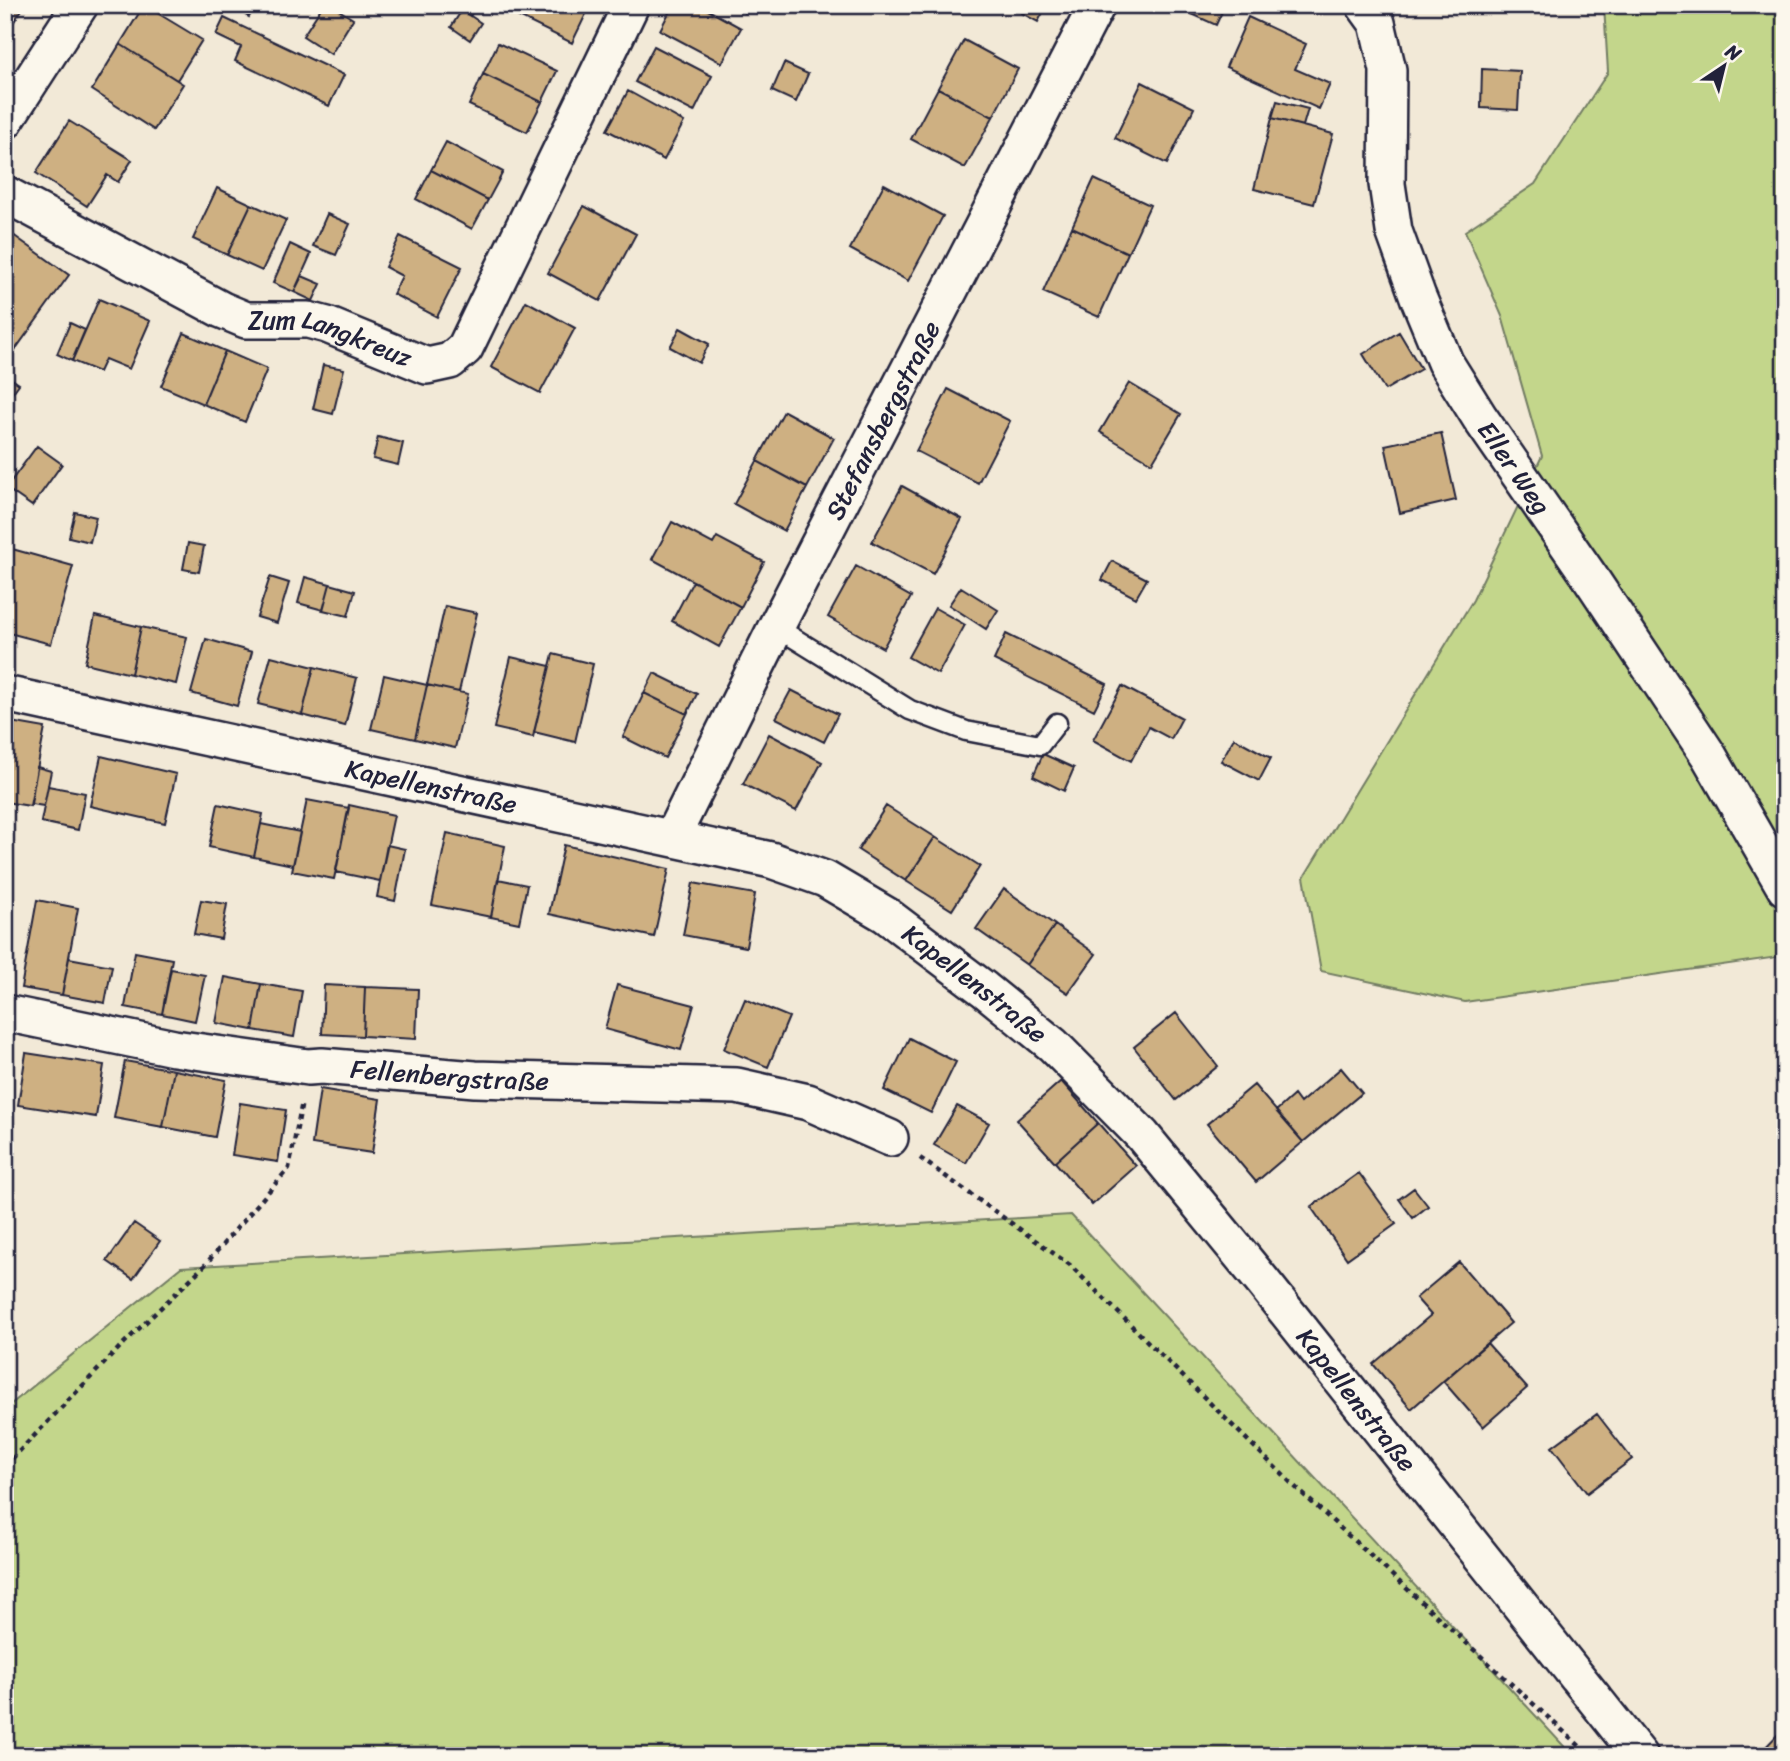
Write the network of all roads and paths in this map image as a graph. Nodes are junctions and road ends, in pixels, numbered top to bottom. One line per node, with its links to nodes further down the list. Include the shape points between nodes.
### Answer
1 (80, 5): 5 (street)
2 (631, 5): 6 (street, Zum Langkreuz, via 465,348 450,361 427,366 308,320 246,320)
3 (1097, 5): 7 (street, Stefansbergstraße)
4 (1364, 5): 11 (street, Eller Weg, via 1377,23 1388,70 1387,184 1394,231 1445,362 1709,756)
5 (5, 121)
6 (5, 194)
7 (776, 627): 9 (lane, via 909,710 966,731 1040,745); 10 (street, Stefansbergstraße)
8 (5, 694): 10 (street, Kapellenstraße)
9 (1057, 723)
10 (672, 837): 17 (street, Kapellenstraße, via 771,860 825,879 886,915 1053,1045 1142,1135)
11 (1785, 888)
12 (5, 1013): 13 (street, Fellenbergstraße, via 174,1048)
13 (308, 1067): 14 (street, Fellenbergstraße, via 475,1079 737,1086 808,1102); 15 (path, via 289,1168 204,1266)
14 (890, 1138): 16 (path, via 1070,1265 1293,1485)
15 (5, 1466)
16 (1590, 1756)
17 (1640, 1756)

